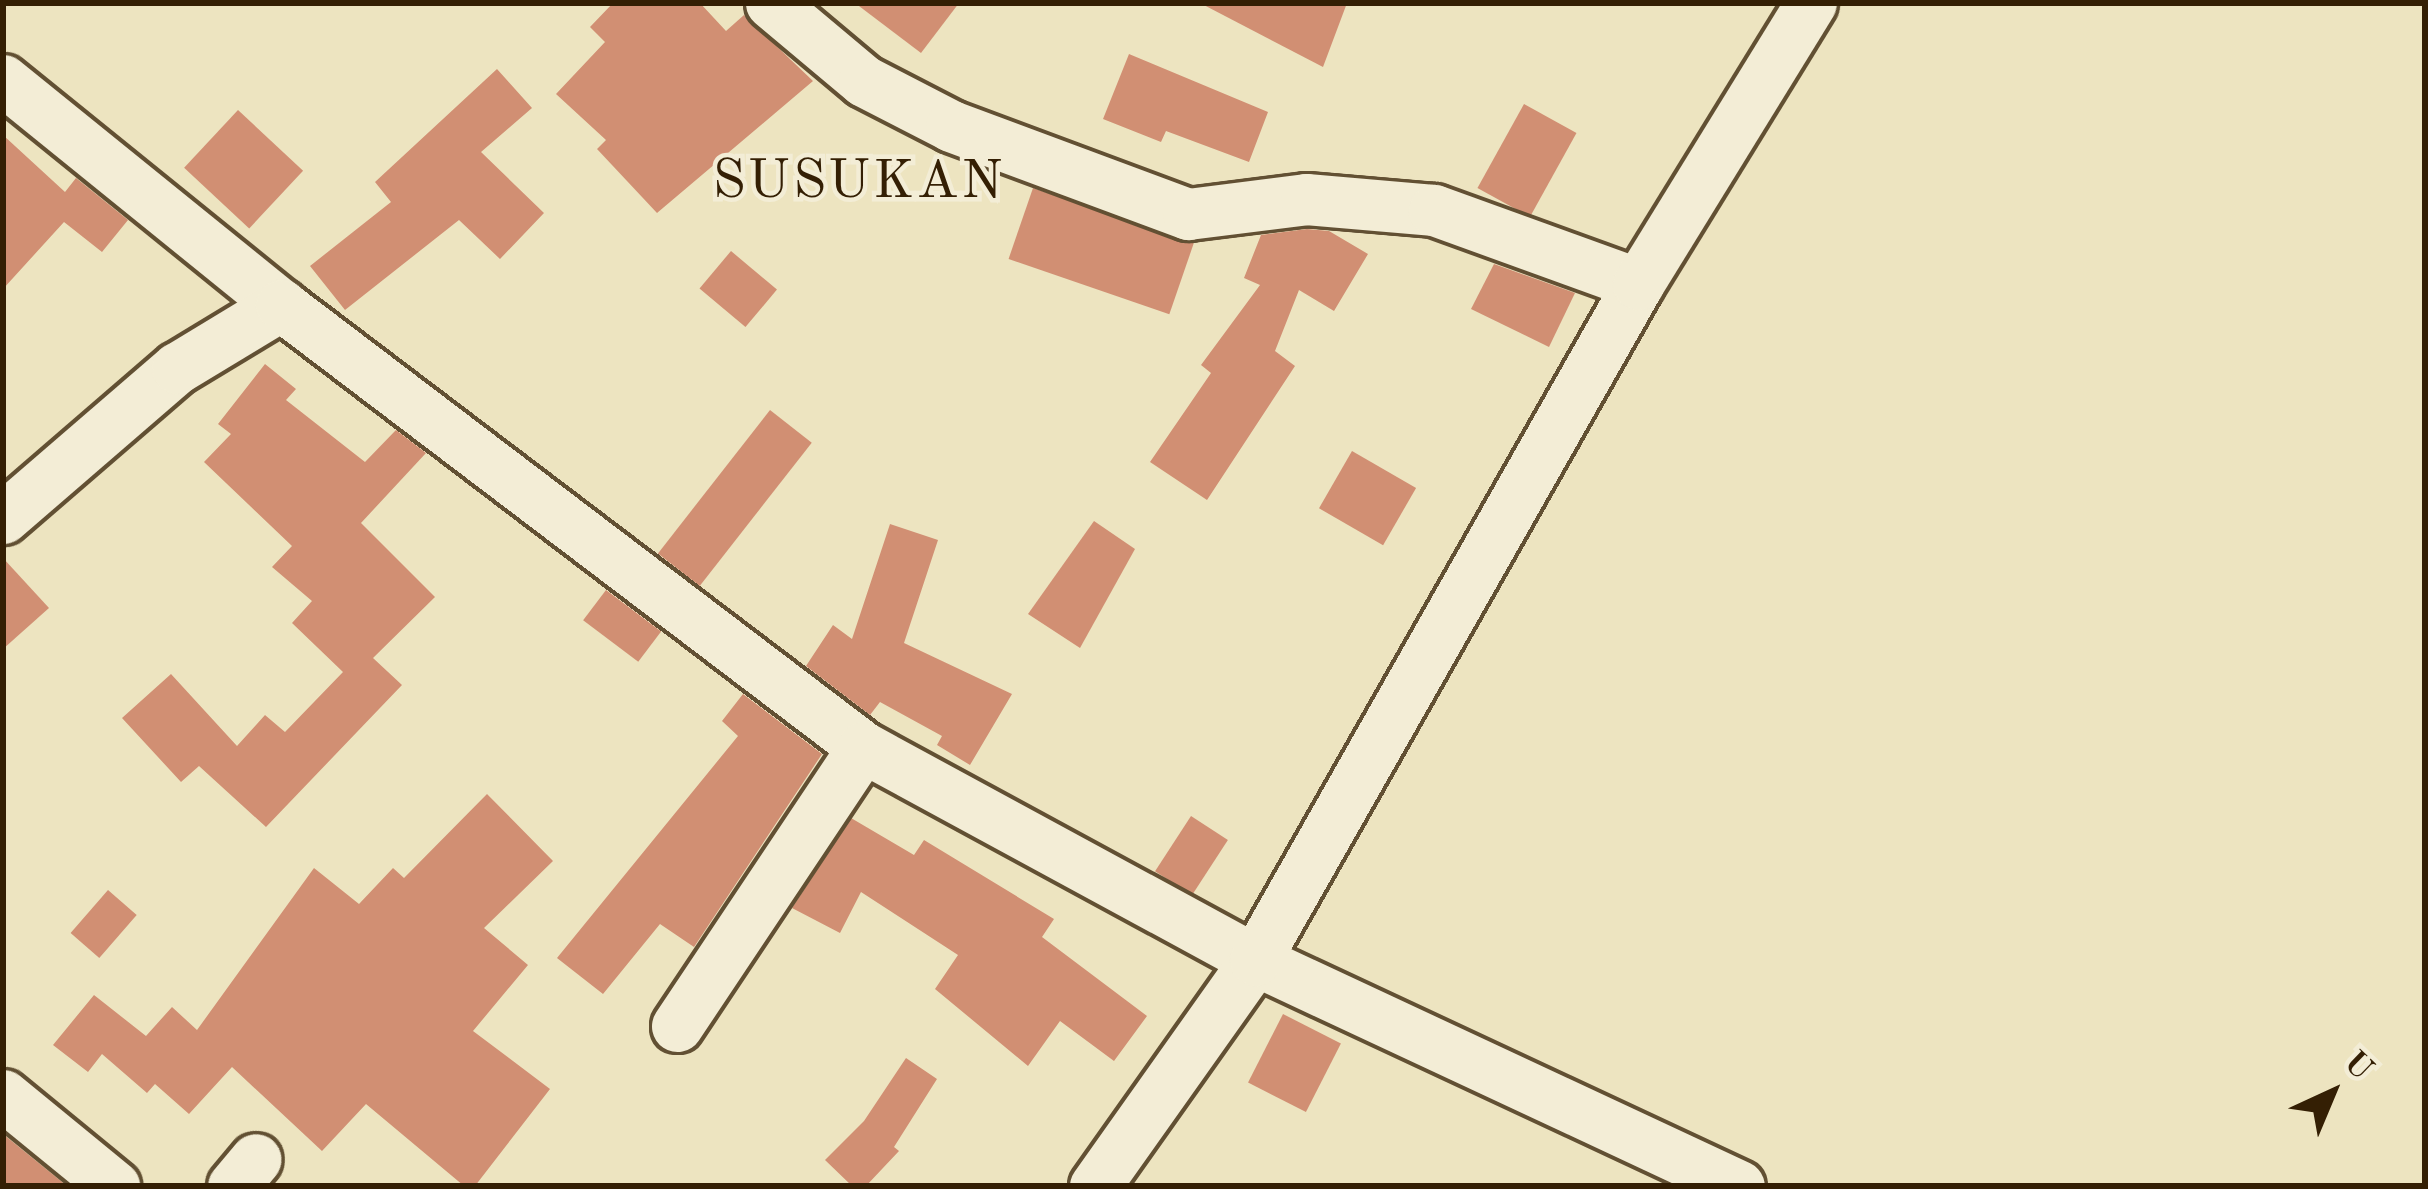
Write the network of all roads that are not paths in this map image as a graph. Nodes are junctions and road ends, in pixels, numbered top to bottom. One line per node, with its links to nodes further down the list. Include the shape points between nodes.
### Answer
1 (770, 3): 4 (street, via 864,81 951,126 1188,214 1306,200 1433,210)
2 (1811, 3): 4 (street)
3 (3, 80): 5 (street)
4 (1638, 284): 8 (street)
5 (281, 305): 6 (street, via 177,368); 7 (street)
6 (3, 518)
7 (863, 748): 8 (street); 9 (street)
8 (1255, 960): 12 (street); 13 (street)
9 (677, 1025)
10 (3, 1095): 11 (street)
11 (114, 1186)
12 (1095, 1186)
13 (1739, 1186)

